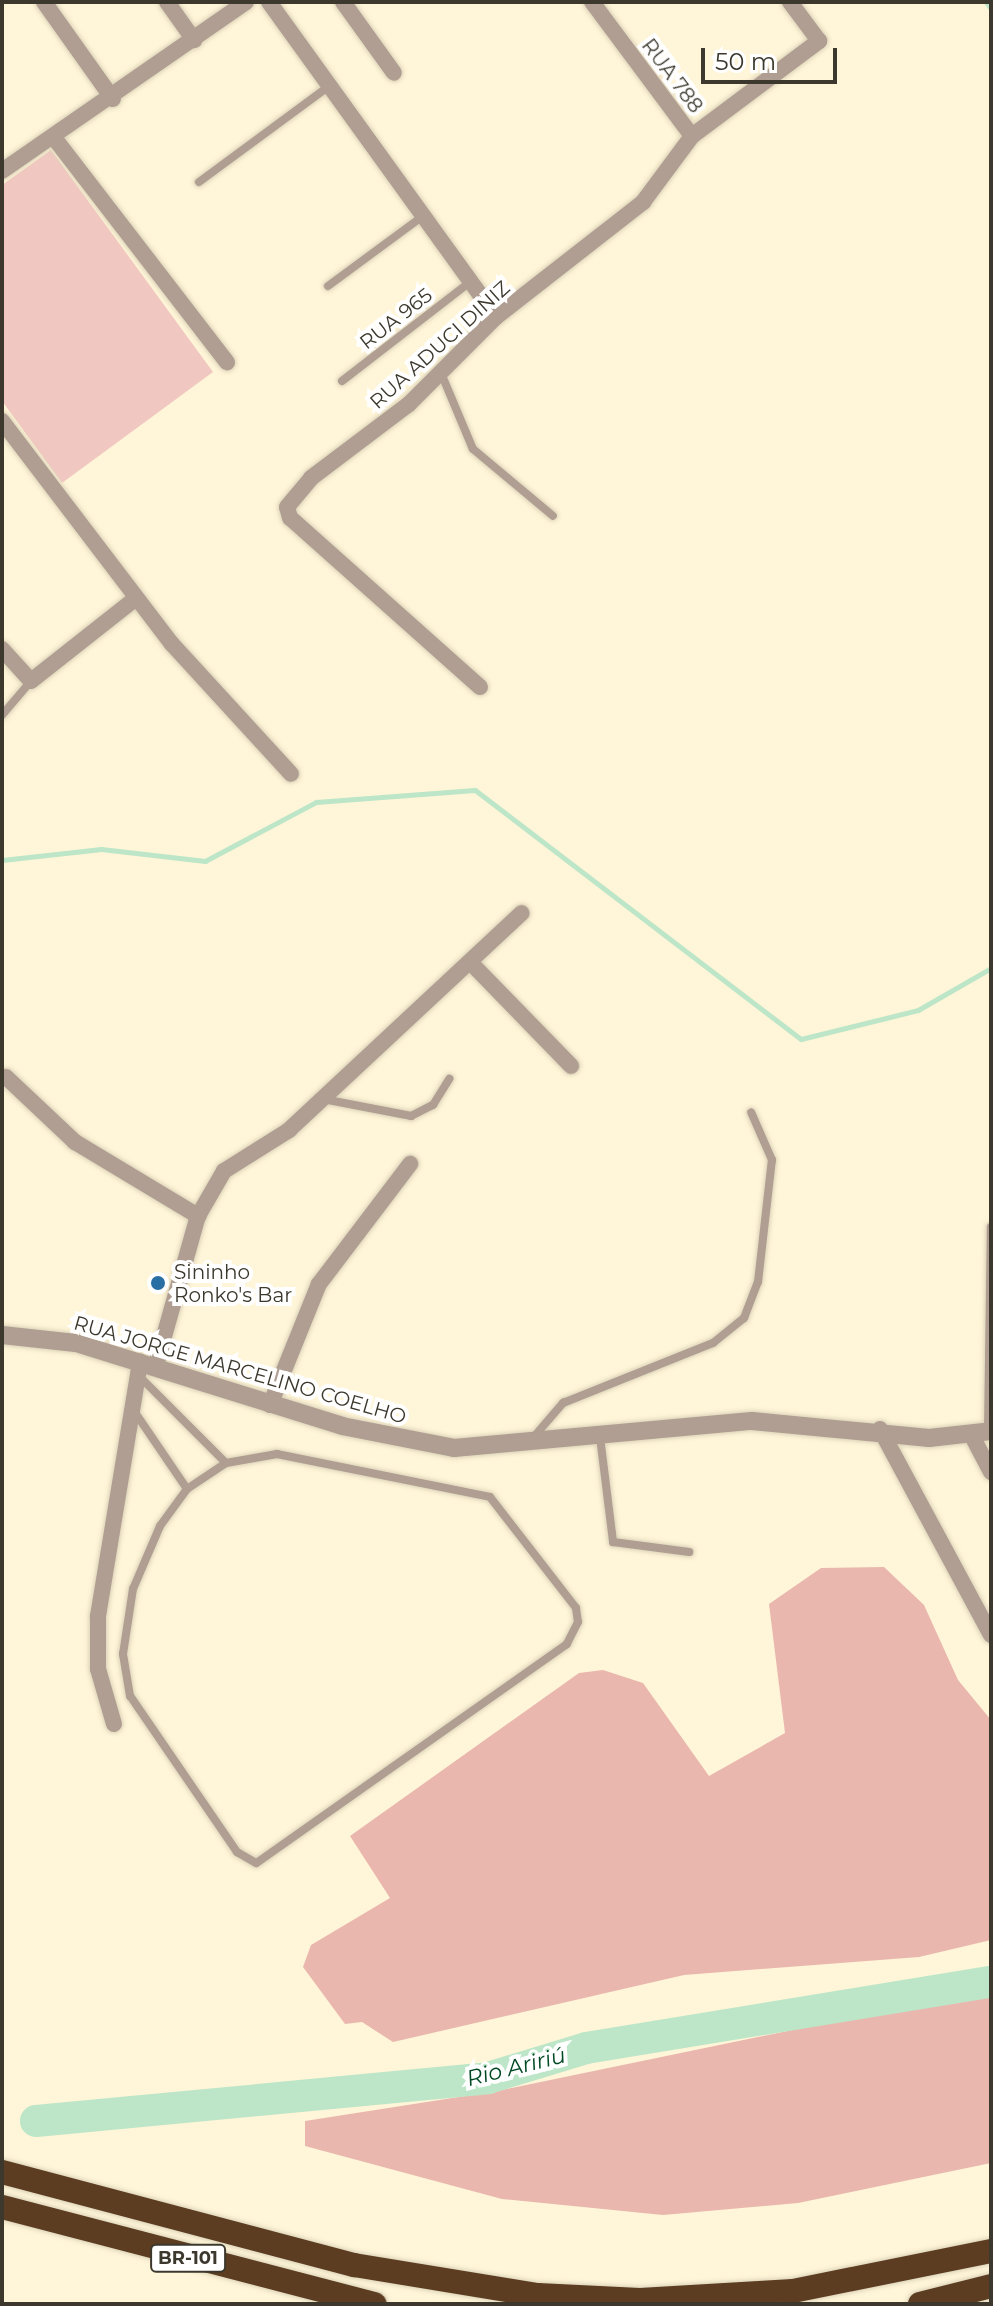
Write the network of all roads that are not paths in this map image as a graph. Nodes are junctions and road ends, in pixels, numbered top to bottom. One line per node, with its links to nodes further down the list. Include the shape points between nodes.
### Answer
1 (44, 2): 11 (street)
2 (167, 2): 8 (street)
3 (246, 2): 8 (street)
4 (269, 2): 10 (street)
5 (343, 2): 9 (street)
6 (592, 2): 12 (street, RUA 788)
7 (790, 2): 12 (street, RUA ADUCI DINIZ, via 819,41)
8 (194, 40): 11 (street)
9 (394, 73)
10 (329, 86): 15 (lane); 16 (street)
11 (113, 99): 13 (street)
12 (692, 136): 19 (street, RUA ADUCI DINIZ, via 643,202)
13 (55, 139): 14 (street); 20 (street)
14 (2, 171)
15 (199, 182)
16 (423, 216): 17 (street); 18 (lane)
17 (470, 282): 19 (street); 22 (lane, RUA 965)
18 (328, 286)
19 (496, 317): 21 (street, RUA ADUCI DINIZ)
20 (227, 362)
21 (441, 372): 24 (lane, via 473,449); 28 (street, RUA ADUCI DINIZ, via 311,478 287,507 290,518)
22 (342, 381)
23 (2, 421): 25 (street)
24 (553, 516)
25 (136, 598): 27 (street); 30 (street)
26 (2, 649): 27 (street)
27 (31, 681): 29 (lane)
28 (480, 687)
29 (2, 715)
30 (291, 774)
31 (522, 913): 32 (street)
32 (470, 962): 33 (street); 36 (street)
33 (571, 1066)
34 (6, 1077): 39 (street, via 75,1142)
35 (449, 1079): 36 (lane, via 433,1105 411,1116)
36 (323, 1099): 39 (street, via 276,1139 234,1161)
37 (751, 1112): 48 (lane, via 772,1160 758,1282 744,1318 713,1343 563,1403)
38 (410, 1164): 43 (street, via 319,1284)
39 (198, 1216): 42 (street)
40 (991, 1227): 46 (lane)
41 (2, 1335): 42 (street, RUA JORGE MARCELINO COELHO, via 76,1343)
42 (144, 1367): 43 (street, RUA JORGE MARCELINO COELHO); 44 (street); 49 (lane)
43 (270, 1405): 48 (street, RUA JORGE MARCELINO COELHO, via 426,1445)
44 (132, 1408): 51 (lane); 54 (street, via 98,1616 98,1669)
45 (880, 1429): 46 (street, RUA JORGE MARCELINO COELHO); 47 (street, RUA JORGE MARCELINO COELHO, via 752,1421); 53 (street)
46 (984, 1433): 50 (street)
47 (600, 1437): 48 (street, RUA JORGE MARCELINO COELHO); 52 (lane, via 613,1542)
48 (527, 1446)
49 (226, 1463): 51 (lane); 51 (lane, via 277,1454 490,1497 576,1608 575,1634 256,1863 237,1852 124,1676 133,1589 160,1526)
50 (991, 1472)
51 (187, 1489)
52 (689, 1552)
53 (991, 1635)
54 (114, 1724)
55 (2, 2172): 57 (highway, BR-101, via 354,2265 538,2295 742,2296 843,2284)
56 (2, 2207): 59 (highway, BR-101)
57 (991, 2251)
58 (991, 2286): 60 (highway)
59 (375, 2304)
60 (920, 2304)

